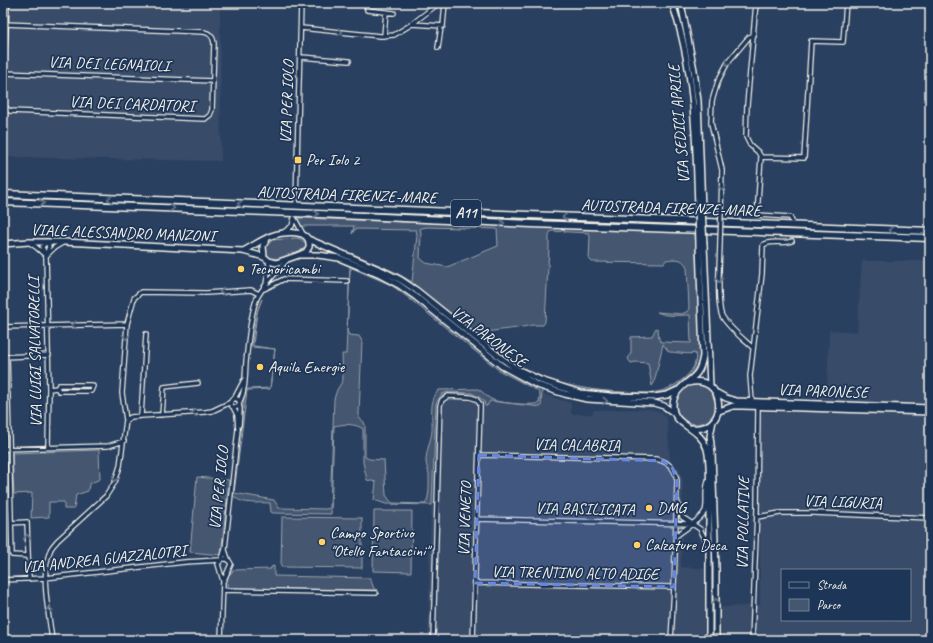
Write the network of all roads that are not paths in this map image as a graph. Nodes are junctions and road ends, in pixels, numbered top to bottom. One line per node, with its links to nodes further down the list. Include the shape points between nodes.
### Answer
1 (6, 3): 12 (main road)
2 (301, 3): 15 (street, VIA PER IOLO)
3 (439, 3): 13 (street)
4 (445, 3): 14 (street)
5 (672, 3): 28 (main road, VIA SEDICI APRILE, via 685,47 692,95)
6 (681, 3): 28 (main road, VIA SEDICI APRILE, via 698,101 701,141)
7 (756, 3): 16 (street)
8 (846, 3): 24 (street, via 843,42 811,41 804,158)
9 (367, 5): 10 (street, via 367,10)
10 (386, 12): 11 (street); 17 (street)
11 (394, 13)
12 (4, 24): 21 (main road); 22 (street, VIA DEI CARDATORI, via 207,32 212,36 214,43)
13 (412, 24): 14 (street); 17 (street, via 399,33)
14 (441, 26): 18 (street)
15 (301, 28): 17 (street, one-way to 17); 19 (street, VIA PER IOLO)
16 (754, 35): 24 (street, via 746,137); 57 (street, one-way to 57, bridge, via 749,37 728,62 716,85 711,123 722,170 720,310 729,325)
17 (384, 36)
18 (438, 48)
19 (301, 57): 20 (street); 27 (street, VIA PER IOLO)
20 (349, 61)
21 (3, 73): 22 (street, VIA DEI LEGNAIOLI)
22 (213, 81): 23 (street, VIA DEI CARDATORI, via 212,113 205,119 10,111)
23 (3, 106)
24 (761, 157): 29 (street, via 757,215 790,217)
25 (3, 194): 30 (highway, AUTOSTRADA FIRENZE-MARE / A11, one-way to 25)
26 (3, 202): 34 (highway, AUTOSTRADA FIRENZE-MARE / A11, one-way to 34)
27 (296, 202)
28 (700, 209): 41 (main road, VIA SEDICI APRILE, bridge)
29 (792, 221)
30 (930, 231)
31 (278, 234): 32 (main road); 32 (street, via 292,226 294,218); 33 (main road)
32 (303, 234): 35 (main road)
33 (269, 237): 42 (main road); 45 (main road, via 263,246)
34 (930, 238)
35 (308, 239): 43 (main road, via 309,248); 67 (main road, VIA PARONESE, via 401,280 501,358 540,380 580,393 611,396 654,397 667,395)
36 (792, 241): 57 (street, via 769,242 763,245 762,274)
37 (29, 242): 38 (main road, VIALE ALESSANDRO MANZONI); 40 (main road, VIALE ALESSANDRO MANZONI); 44 (street, VIA LUIGI SALVATORELLI)
38 (46, 242): 39 (main road, VIALE ALESSANDRO MANZONI); 44 (street, VIA LUIGI SALVATORELLI, via 49,246)
39 (64, 242): 42 (main road, VIALE ALESSANDRO MANZONI); 44 (street, VIA LUIGI SALVATORELLI)
40 (3, 244)
41 (701, 245): 62 (main road, VIA SEDICI APRILE, via 703,356 698,372); 64 (main road, VIA SEDICI APRILE)
42 (243, 251): 45 (main road, VIALE ALESSANDRO MANZONI)
43 (300, 255): 46 (main road, VIA PARONESE); 78 (main road, VIA PARONESE, one-way to 78, via 339,258 399,285 502,366 537,385 588,399 654,403)
44 (46, 256): 54 (street, VIA LUIGI SALVATORELLI)
45 (264, 257): 47 (main road)
46 (288, 258): 47 (main road, VIA PARONESE, via 276,263); 48 (street, VIA PER IOLO)
47 (269, 261): 51 (street, VIA PER IOLO)
48 (280, 269): 49 (street, via 280,275); 51 (street, VIA PER IOLO)
49 (284, 279): 50 (street); 52 (street)
50 (347, 281)
51 (266, 285): 52 (street, VIA PER IOLO)
52 (260, 293): 53 (street, one-way to 53, via 251,290 206,293 141,292 134,298); 60 (street, VIA PER IOLO, via 253,310)
53 (127, 324): 54 (street, one-way to 54); 81 (street, one-way to 81, via 122,393)
54 (47, 325): 55 (street); 58 (street, VIA LUIGI SALVATORELLI)
55 (3, 327)
56 (146, 334): 80 (street)
57 (752, 348): 71 (street)
58 (49, 355): 59 (street); 66 (street, VIA LUIGI SALVATORELLI)
59 (5, 357): 88 (street)
60 (244, 379): 70 (street, VIA PER IOLO); 72 (street, VIA PER IOLO)
61 (198, 383): 79 (street, via 164,387)
62 (687, 383): 64 (main road, via 698,382); 67 (main road, VIA SEDICI APRILE)
63 (75, 385): 65 (street, via 59,385); 68 (street); 68 (street, via 94,386 91,392)
64 (710, 386): 69 (main road)
65 (56, 388): 66 (street); 68 (street, via 59,391)
66 (50, 389): 86 (street, VIA LUIGI SALVATORELLI)
67 (679, 389): 78 (main road, via 674,398)
68 (74, 392)
69 (717, 394): 71 (main road, VIA PARONESE, via 731,400); 76 (main road)
70 (232, 400): 72 (street, via 236,399); 74 (street, VIA PER IOLO); 79 (street, one-way to 79, via 212,411)
71 (752, 401): 75 (main road, VIA PARONESE)
72 (240, 403): 74 (street); 84 (street, VIA PER IOLO)
73 (758, 406): 76 (main road, VIA PARONESE, via 737,406); 77 (main road, VIA PARONESE); 92 (street, VIA POLLATIVE)
74 (233, 407): 84 (street, VIA PER IOLO)
75 (930, 408)
76 (719, 411): 82 (main road)
77 (930, 412)
78 (674, 413): 83 (main road, via 681,422)
79 (162, 415): 80 (street)
80 (141, 416): 81 (street)
81 (126, 420): 85 (street)
82 (713, 421): 83 (main road, via 705,427); 121 (main road, one-way to 82, via 716,569 710,436)
83 (691, 428): 90 (main road, via 702,439 706,449)
84 (238, 430): 100 (street, VIA PER IOLO)
85 (124, 441): 86 (street, via 108,446); 107 (street, one-way to 107, via 115,482 106,496 50,550)
86 (48, 447): 88 (street)
87 (3, 449): 88 (street)
88 (9, 449): 95 (street)
89 (479, 455): 91 (street, VIA CALABRIA, via 656,459 672,467 675,472); 94 (street, VIA VENETO); 117 (street, VIA VENETO, via 480,404 470,397 448,396 440,405)
90 (709, 481): 97 (street, via 706,488 705,510); 99 (main road)
91 (676, 495): 96 (street); 97 (street, via 682,517)
92 (757, 517): 93 (street, VIA LIGURIA, via 780,512); 122 (street, VIA POLLATIVE)
93 (930, 518)
94 (477, 519): 96 (street, VIA BASILICATA); 111 (street, VIA VENETO)
95 (12, 523): 101 (street, via 12,555); 101 (street, one-way to 95, via 27,522)
96 (675, 523): 97 (street, VIA BASILICATA); 98 (street)
97 (692, 524): 98 (street); 99 (street, via 700,530)
98 (676, 536): 112 (street)
99 (709, 548): 120 (main road)
100 (225, 549): 102 (street, VIA PER IOLO); 103 (street, VIA PER IOLO)
101 (28, 556): 108 (street)
102 (228, 559): 103 (street); 106 (street, via 231,564)
103 (221, 560): 104 (street, VIA ANDREA GUAZZALOTRI); 105 (street, via 218,564)
104 (208, 562): 105 (street, VIA ANDREA GUAZZALOTRI); 107 (street, VIA ANDREA GUAZZALOTRI, via 185,562)
105 (220, 569): 106 (street); 110 (street)
106 (228, 570): 110 (street)
107 (45, 578): 108 (street, VIA ANDREA GUAZZALOTRI); 115 (street, one-way to 107)
108 (29, 579): 109 (street, VIA ANDREA GUAZZALOTRI)
109 (3, 580)
110 (223, 581): 113 (street)
111 (475, 583): 112 (street, VIA TRENTINO ALTO ADIGE); 118 (street, VIA VENETO)
112 (674, 587): 119 (street)
113 (223, 590): 114 (street); 116 (street)
114 (376, 593)
115 (52, 640)
116 (221, 640)
117 (433, 640)
118 (473, 640)
119 (671, 640)
120 (709, 640)
121 (716, 640)
122 (752, 640)

